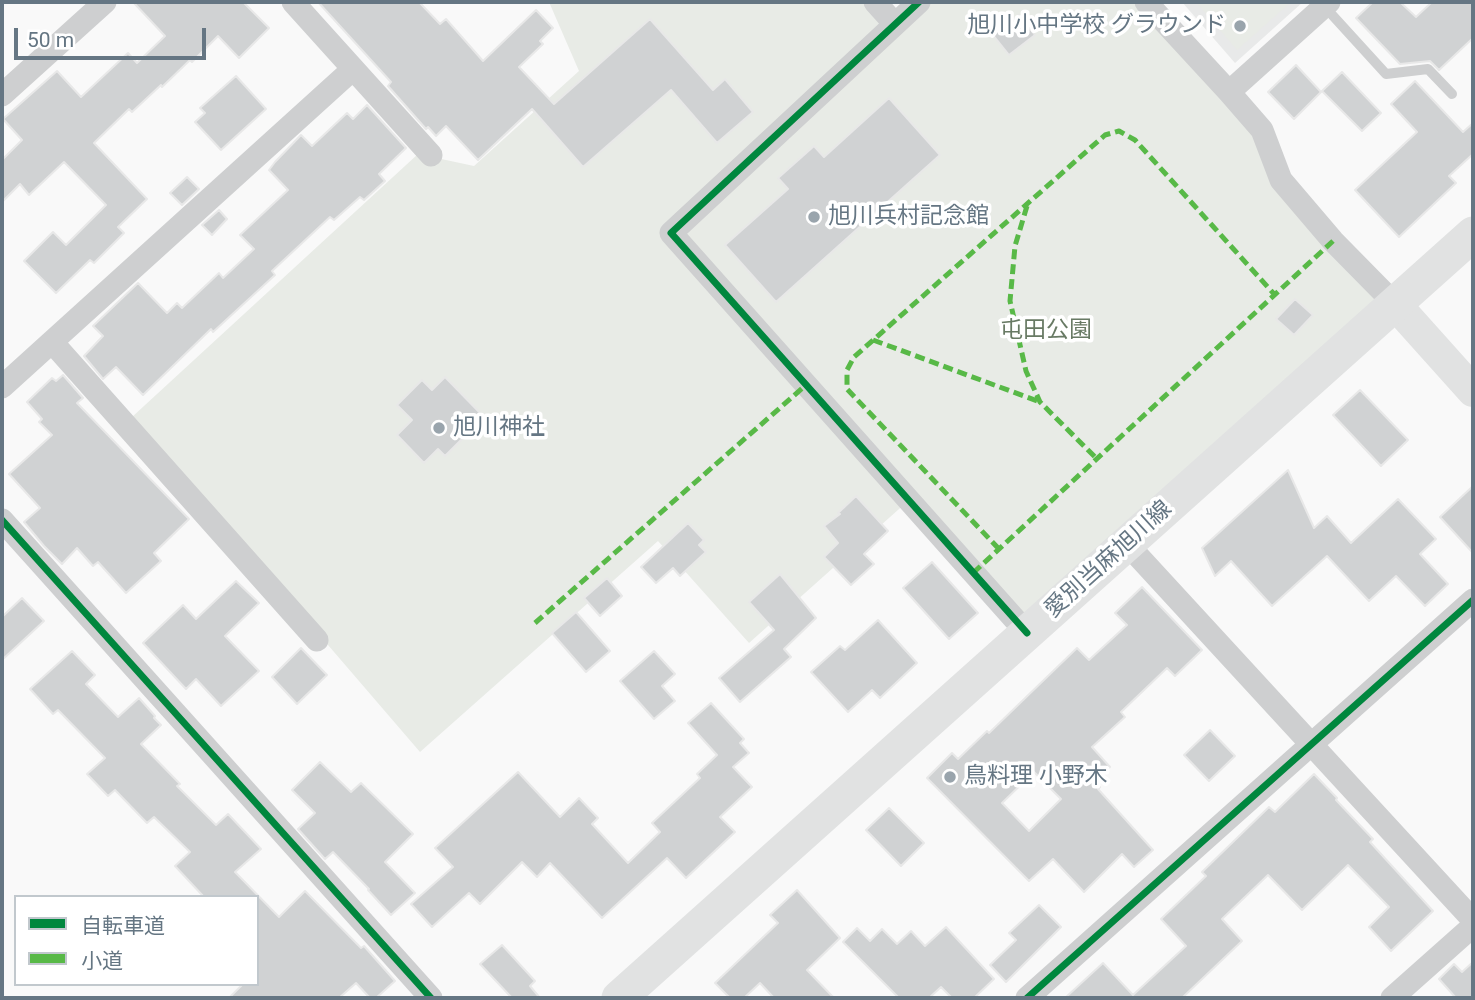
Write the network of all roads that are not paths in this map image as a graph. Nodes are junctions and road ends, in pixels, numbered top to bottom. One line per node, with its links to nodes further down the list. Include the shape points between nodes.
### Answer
1 (105, 2): 11 (street)
2 (293, 2): 8 (street)
3 (875, 2): 7 (street)
4 (919, 2): 7 (street)
5 (1146, 2): 9 (street)
6 (1327, 4): 9 (street); 10 (lane, via 1386,74 1428,69)
7 (894, 23): 21 (street, via 671,233)
8 (354, 69): 12 (street); 15 (street)
9 (1229, 92): 14 (street, via 1262,130 1281,180)
10 (1452, 94)
11 (2, 95)
12 (431, 155)
13 (1473, 234): 14 (main road, 愛別当麻旭川線)
14 (1395, 304): 17 (main road); 19 (main road, 愛別当麻旭川線)
15 (52, 342): 16 (street); 22 (street)
16 (2, 387)
17 (1473, 391)
18 (2, 520): 27 (street)
19 (1127, 544): 21 (main road, 愛別当麻旭川線); 23 (street)
20 (1473, 600): 23 (street)
21 (1027, 633): 28 (main road, 愛別当麻旭川線)
22 (317, 639)
23 (1311, 744): 24 (street); 26 (street)
24 (1473, 920)
25 (1473, 926): 29 (street)
26 (1035, 996)
27 (431, 998)
28 (619, 998)
29 (1392, 998)

